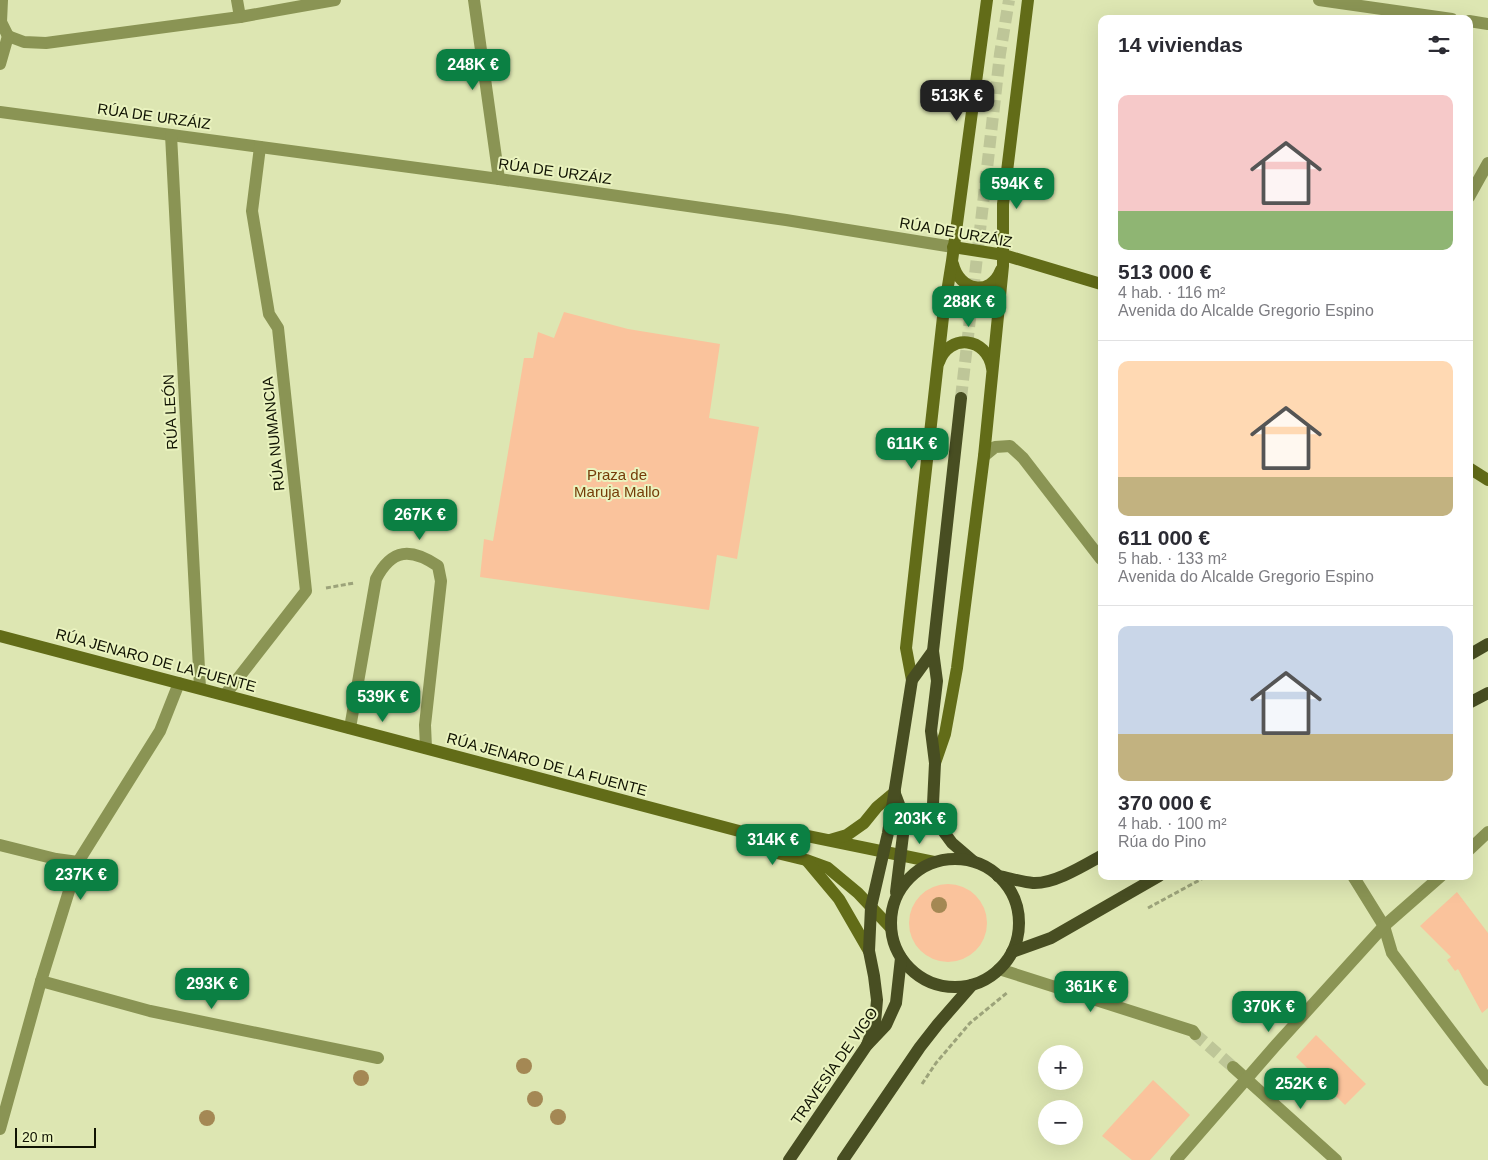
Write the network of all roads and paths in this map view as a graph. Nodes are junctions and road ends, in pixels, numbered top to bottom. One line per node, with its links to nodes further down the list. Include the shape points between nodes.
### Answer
1 (2, 0): 12 (street, via 1,22)
2 (237, 0): 9 (street)
3 (335, 0): 9 (street)
4 (474, 0): 18 (street)
5 (986, 0): 20 (main road)
6 (1028, 0): 21 (main road, via 1003,204)
7 (1319, 0): 8 (street)
8 (1424, 15)
9 (240, 17): 12 (street, via 46,43 24,42)
10 (1473, 22): 11 (street)
11 (1488, 24)
12 (8, 36): 13 (street)
13 (0, 64)
14 (0, 112): 15 (street, RÚA DE URZÁIZ)
15 (171, 135): 16 (street, RÚA DE URZÁIZ); 39 (street, RÚA LEÓN)
16 (260, 147): 18 (street, RÚA DE URZÁIZ); 32 (street, RÚA NUMANCIA, via 252,211 269,314 278,328)
17 (1488, 163): 19 (street)
18 (499, 179): 20 (street, RÚA DE URZÁIZ)
19 (1473, 190)
20 (953, 247): 21 (main road, RÚA DE URZÁIZ); 22 (main road)
21 (1003, 260): 22 (main road, via 998,278 988,286 976,288 963,284 955,274); 23 (main road, RÚA DE URZÁIZ); 25 (main road)
22 (952, 261): 24 (main road)
23 (1098, 283)
24 (937, 367): 25 (main road, via 942,353 953,344 968,342 982,347 991,358); 37 (main road, via 906,648)
25 (993, 373): 27 (main road)
26 (961, 398): 35 (main road)
27 (984, 456): 30 (street, via 995,446 1010,446 1023,458); 45 (main road, via 958,668 945,734)
28 (1473, 471): 29 (main road)
29 (1488, 480)
30 (1098, 555)
31 (376, 579): 32 (path); 43 (street); 44 (street, via 394,556 412,553 424,556 438,566 441,581 425,725)
32 (306, 591): 41 (street)
33 (0, 636): 38 (main road, RÚA JENARO DE LA FUENTE)
34 (1488, 644): 36 (main road)
35 (933, 652): 37 (main road); 45 (main road, via 937,681 931,731)
36 (1473, 653)
37 (912, 680): 46 (main road)
38 (179, 682): 39 (main road, RÚA JENARO DE LA FUENTE); 57 (street, via 160,731)
39 (200, 688): 41 (main road, RÚA JENARO DE LA FUENTE)
40 (1488, 693): 42 (main road)
41 (225, 695): 43 (main road, RÚA JENARO DE LA FUENTE)
42 (1473, 701)
43 (350, 728): 44 (main road, RÚA JENARO DE LA FUENTE)
44 (426, 748): 48 (main road, RÚA JENARO DE LA FUENTE)
45 (935, 763): 56 (main road, via 933,804 938,824 952,843)
46 (895, 792): 49 (main road, via 864,823 847,835); 52 (main road); 53 (main road, via 903,815)
47 (1488, 832): 51 (street)
48 (758, 836): 49 (main road, RÚA JENARO DE LA FUENTE, via 783,831); 55 (main road, via 777,853)
49 (827, 841): 52 (main road, RÚA JENARO DE LA FUENTE)
50 (0, 845): 57 (street)
51 (1473, 846)
52 (884, 852): 53 (main road, RÚA JENARO DE LA FUENTE); 65 (main road)
53 (900, 856): 58 (main road, RÚA JENARO DE LA FUENTE); 64 (main road)
54 (1098, 858): 59 (main road, via 1077,869 1034,883)
55 (806, 860): 65 (main road, via 828,868); 69 (main road, via 853,922)
56 (973, 861): 58 (main road, via 946,859); 59 (main road)
57 (78, 862): 74 (street)
58 (934, 862): 64 (main road, via 911,876)
59 (998, 876): 70 (main road, via 1008,886 1018,912 1017,939)
60 (1153, 880): 70 (main road, via 1051,938)
61 (1200, 880): 66 (path)
62 (1355, 880): 67 (street)
63 (1436, 880): 67 (street)
64 (896, 897): 68 (main road)
65 (871, 907): 68 (main road); 69 (main road)
66 (1141, 912)
67 (1384, 926): 80 (street); 81 (street, via 1392,953)
68 (890, 927): 71 (main road)
69 (868, 951): 77 (main road, via 877,1000 875,1022)
70 (1012, 952): 72 (main road)
71 (901, 958): 75 (main road, via 920,977 945,986); 77 (main road, TRAVESÍA DE VIGO, via 896,1003 886,1025)
72 (1000, 969): 73 (street); 75 (main road)
73 (1026, 978): 76 (street); 82 (path, via 970,1023 936,1063)
74 (41, 981): 78 (street, via 150,1011); 83 (street)
75 (972, 985): 85 (main road, via 920,1047)
76 (1195, 1034)
77 (867, 1045): 84 (main road, TRAVESÍA DE VIGO)
78 (378, 1058)
79 (1232, 1067): 80 (street)
80 (1247, 1080): 86 (street); 87 (street)
81 (1488, 1080)
82 (920, 1088)
83 (0, 1129)
84 (789, 1160)
85 (843, 1160)
86 (1176, 1160)
87 (1336, 1160)

